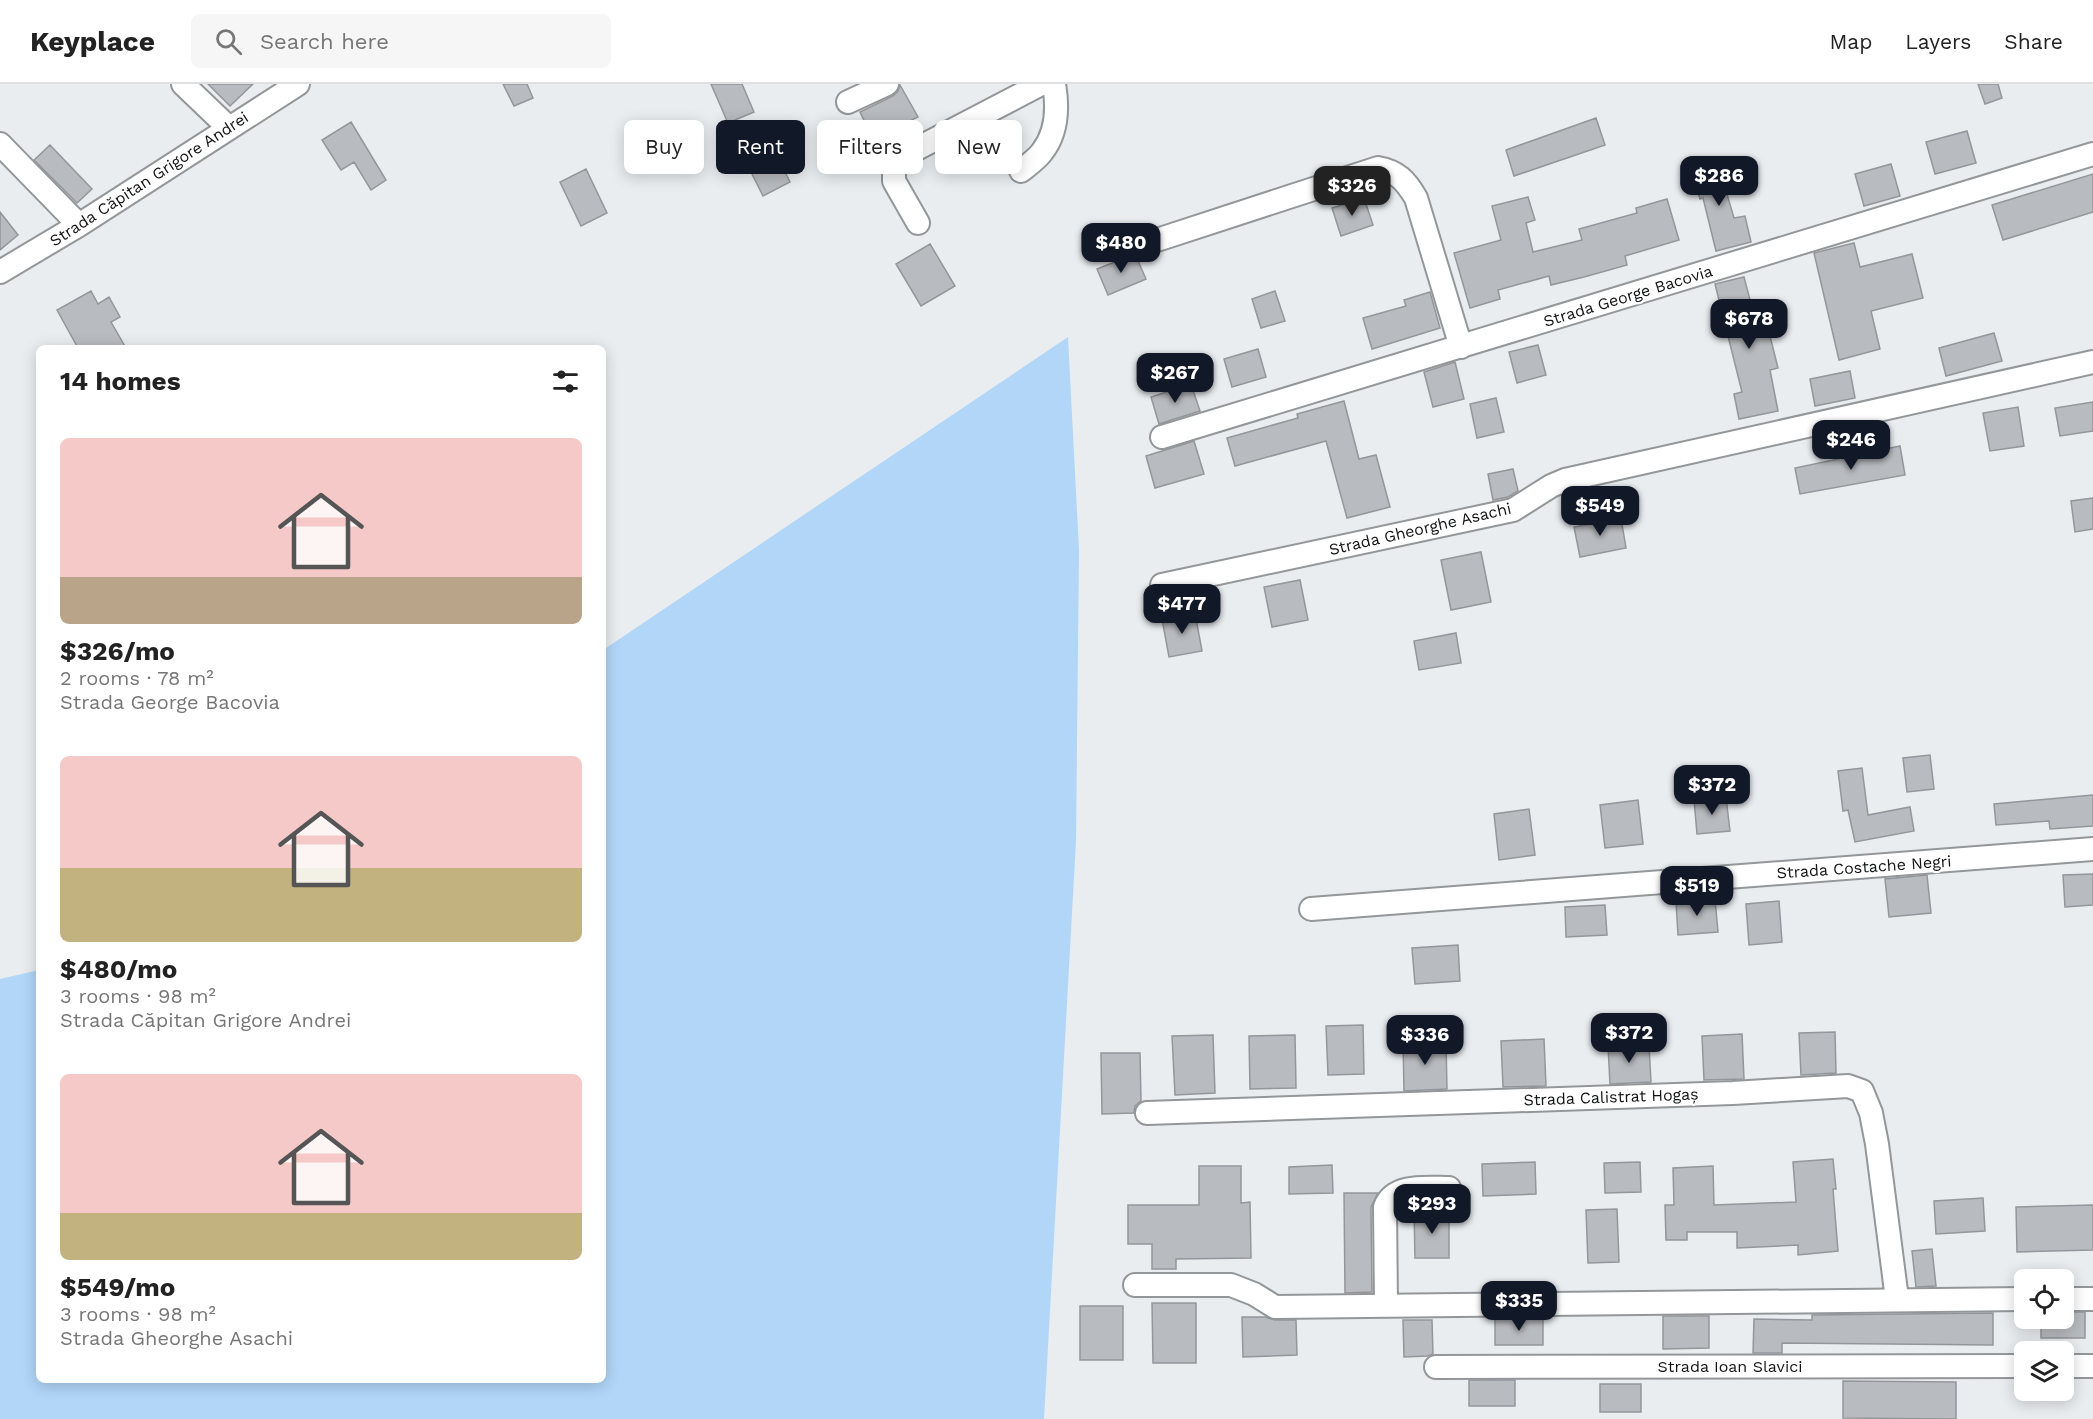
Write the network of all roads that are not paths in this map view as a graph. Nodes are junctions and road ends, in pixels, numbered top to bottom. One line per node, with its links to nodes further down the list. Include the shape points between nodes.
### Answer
1 (183, 84): 7 (street)
2 (298, 84): 7 (street, Strada Căpitan Grigore Andrei)
3 (887, 84): 6 (street)
4 (1041, 84): 11 (street, via 903,156 894,169 894,181)
5 (1054, 84): 10 (street, via 1054,131 1042,152)
6 (848, 102)
7 (229, 128): 12 (street, Strada Căpitan Grigore Andrei)
8 (0, 144): 12 (street)
9 (2093, 154): 15 (street, Strada George Bacovia)
10 (1022, 171)
11 (918, 223)
12 (79, 225): 14 (street, Strada Căpitan Grigore Andrei)
13 (1157, 240): 15 (street, via 1378,168 1390,170 1405,181 1416,198)
14 (0, 271)
15 (1461, 346): 17 (street, Strada George Bacovia)
16 (2093, 362): 18 (street, Strada Gheorghe Asachi, via 1565,480 1513,510)
17 (1162, 437)
18 (1162, 585)
19 (2093, 849): 20 (street, Strada Costache Negri)
20 (1311, 909)
21 (1147, 1113): 24 (street, Strada Calistrat Hogaș, via 1848,1086 1862,1091 1871,1113)
22 (1449, 1188): 28 (street, via 1407,1189 1387,1200)
23 (1135, 1286): 28 (street, via 1232,1285 1275,1307)
24 (1897, 1299): 25 (street); 28 (street)
25 (2014, 1299)
26 (2074, 1299): 27 (street)
27 (2093, 1299)
28 (1386, 1305)
29 (2014, 1366): 32 (street, Strada Ioan Slavici)
30 (2074, 1366): 31 (street)
31 (2093, 1366)
32 (1436, 1367)

